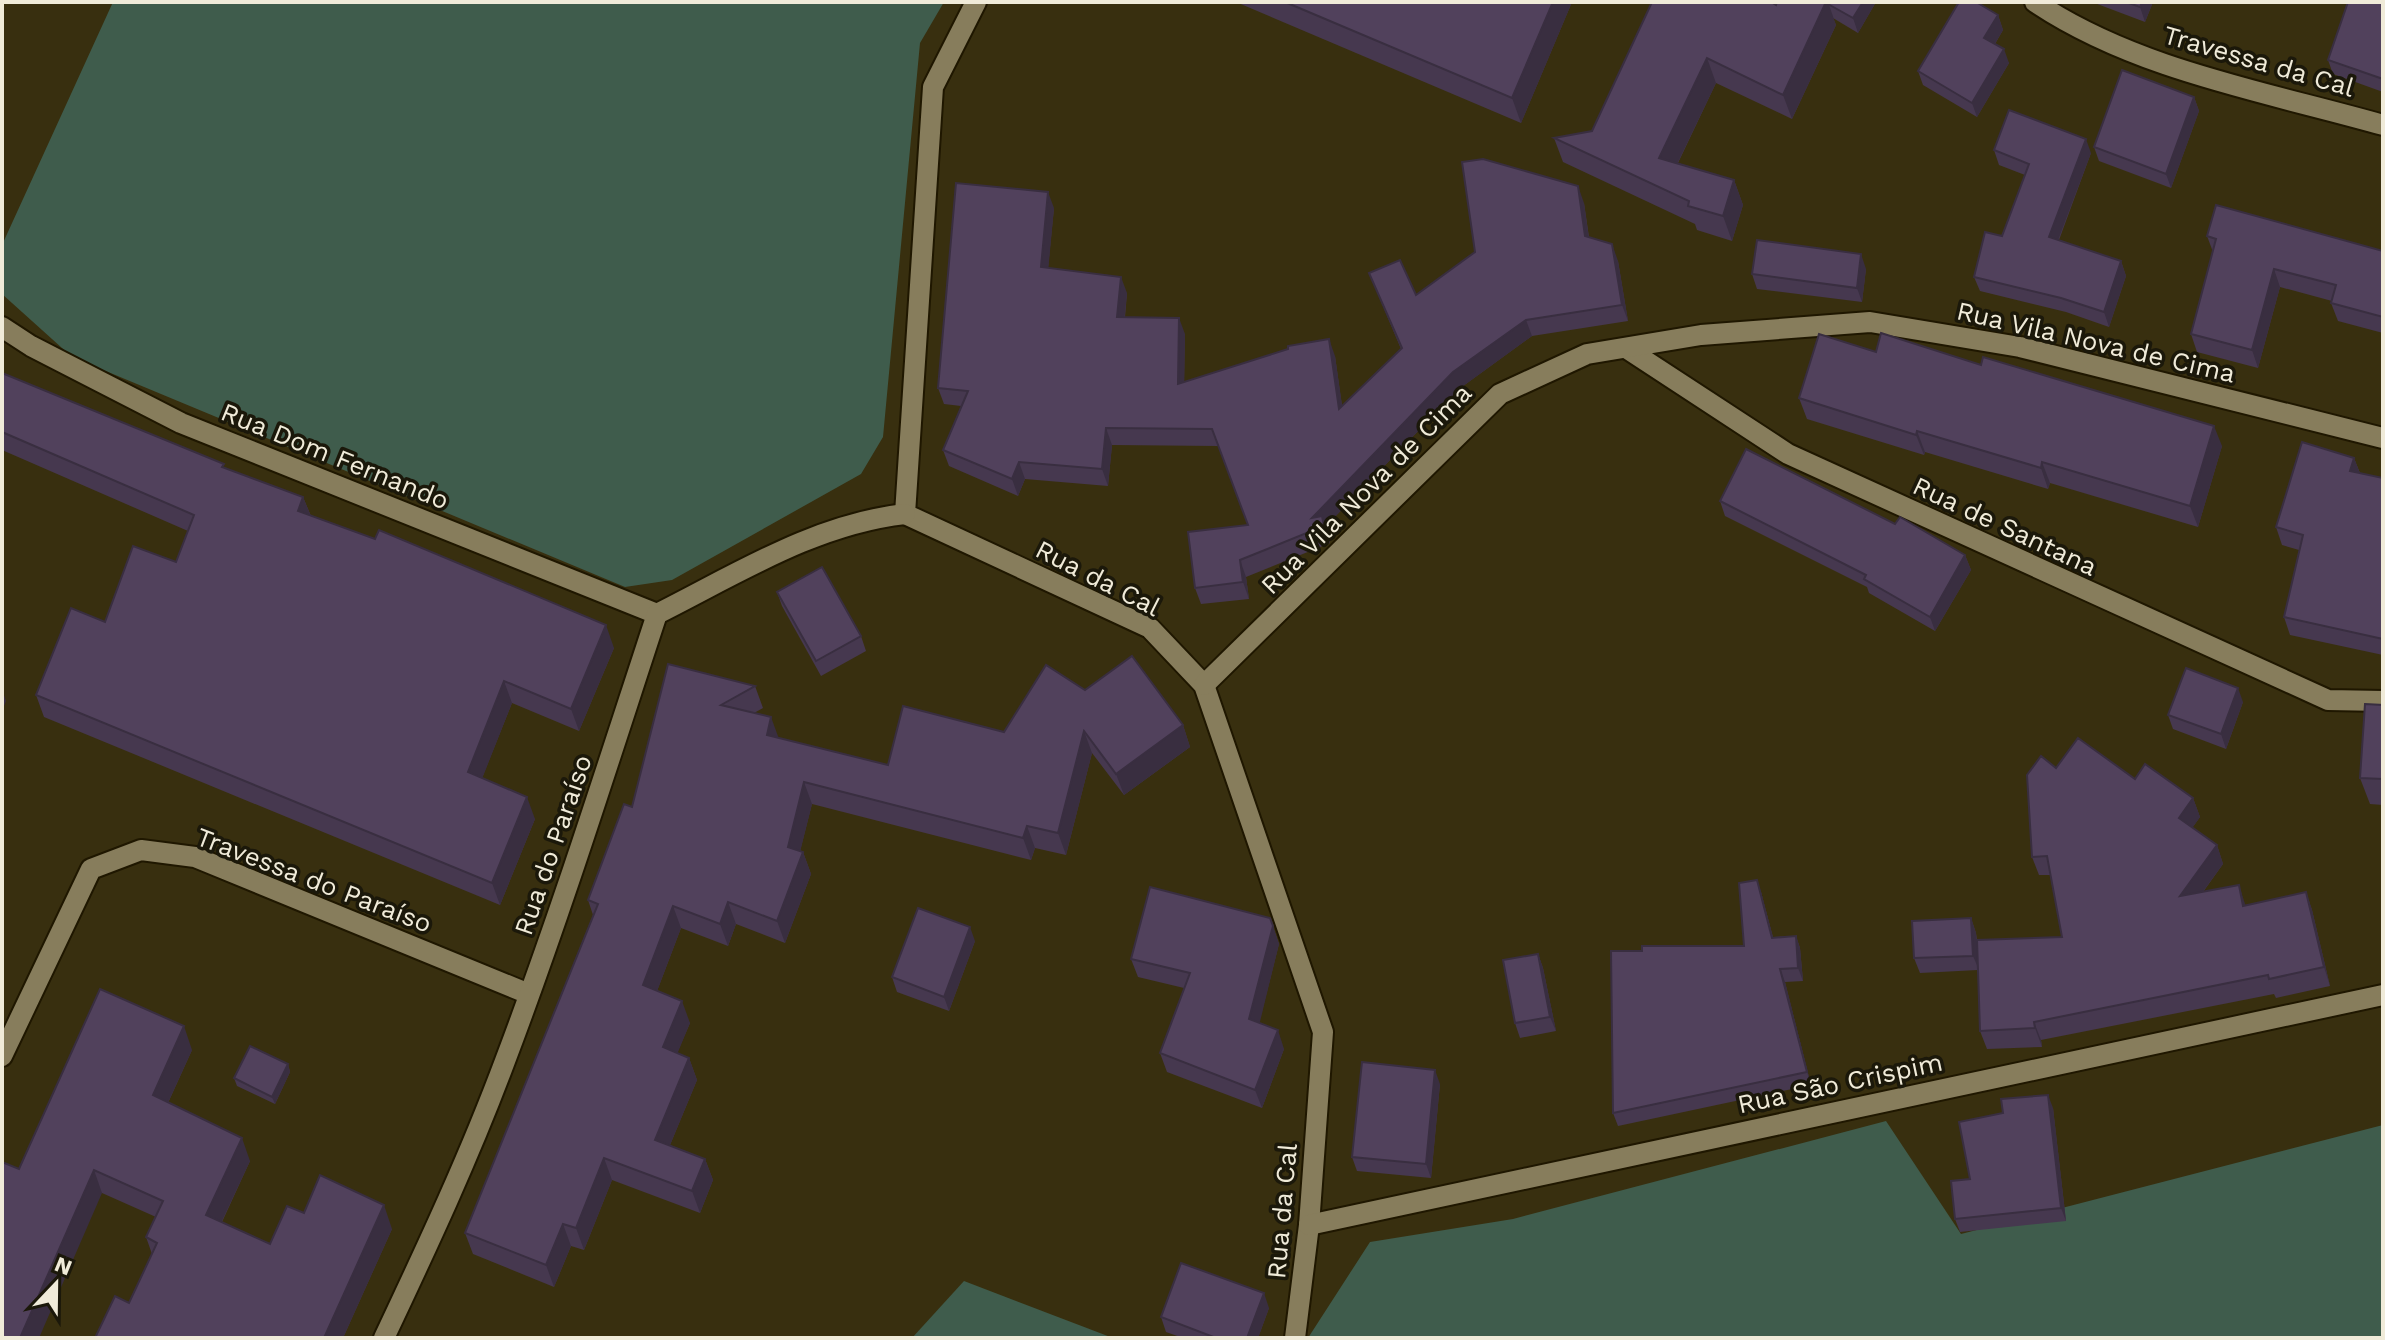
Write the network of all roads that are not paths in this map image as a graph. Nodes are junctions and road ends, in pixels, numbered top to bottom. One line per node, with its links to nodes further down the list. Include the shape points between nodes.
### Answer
1 (976, 2): 7 (street, via 933,87)
2 (2035, 2): 3 (street, Travessa da Cal, via 2067,23 2166,63)
3 (2383, 125)
4 (2, 327): 8 (street, Rua Dom Fernando, via 181,423)
5 (1626, 348): 6 (street, Rua Vila Nova de Cima, via 1701,335 1870,322 2020,347); 9 (street, Rua Vila Nova de Cima, via 1587,354 1500,394); 10 (street, Rua de Santana, via 1788,454 2328,700)
6 (2383, 438)
7 (905, 514): 8 (street, via 863,519 806,539); 9 (street, Rua da Cal, via 1150,628)
8 (657, 614): 11 (street, Rua do Paraíso)
9 (1204, 685): 14 (street, Rua da Cal, via 1323,1032)
10 (2383, 701)
11 (529, 994): 13 (street, Travessa do Paraíso, via 195,857 141,850 91,869); 15 (street, Rua do Paraíso, via 441,1216)
12 (2383, 995): 14 (street, Rua São Crispim)
13 (2, 1056)
14 (1309, 1225): 16 (street, Rua da Cal)
15 (384, 1338)
16 (1295, 1338)

